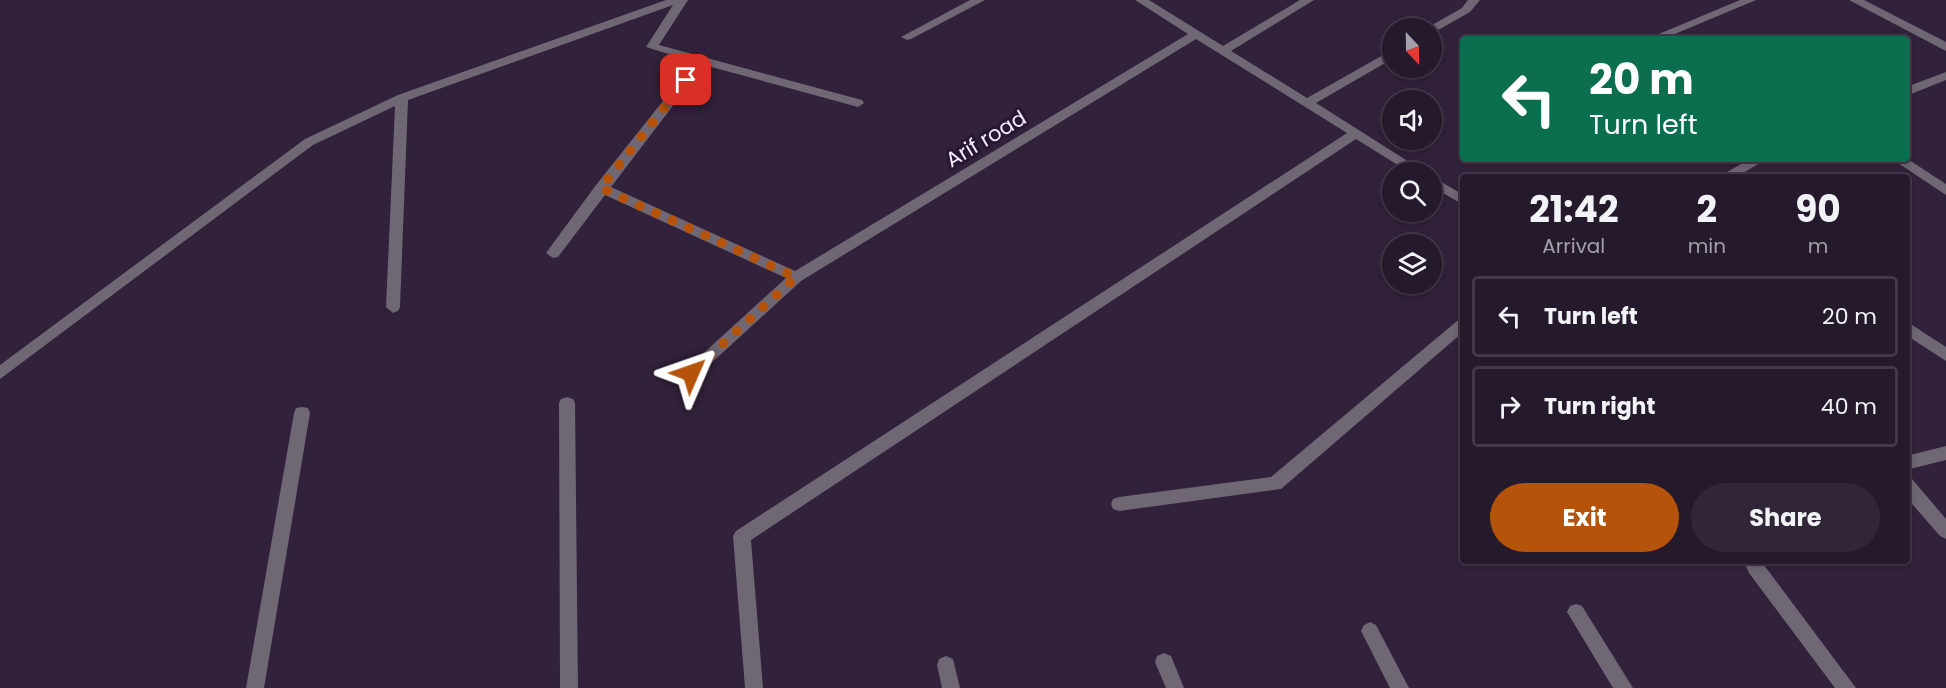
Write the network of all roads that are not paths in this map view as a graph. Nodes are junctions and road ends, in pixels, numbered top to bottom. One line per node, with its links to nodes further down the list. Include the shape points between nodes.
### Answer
1 (676, 0): 19 (street)
2 (682, 0): 16 (street, via 652,47)
3 (980, 0): 11 (street)
4 (1141, 0): 10 (street)
5 (1308, 0): 14 (street)
6 (1474, 0): 9 (street, via 1466,10)
7 (1750, 0): 12 (street)
8 (1855, 0): 13 (street)
9 (1442, 24)
10 (1196, 34): 14 (street); 32 (street, Arif road)
11 (907, 36)
12 (1660, 36)
13 (1946, 47)
14 (1222, 51): 21 (street)
15 (1382, 60): 21 (street)
16 (700, 62): 20 (street); 28 (street)
17 (1946, 76): 18 (street)
18 (1910, 90)
19 (402, 98): 33 (street); 37 (street, via 309,142)
20 (858, 103)
21 (1307, 103): 22 (street)
22 (1356, 134): 23 (street); 53 (street, via 742,536)
23 (1402, 162)
24 (1755, 162): 26 (street)
25 (1903, 162): 29 (street)
26 (1731, 174)
27 (1442, 187): 30 (street)
28 (601, 188): 31 (street); 32 (street)
29 (1946, 190)
30 (1460, 199)
31 (553, 253)
32 (796, 277): 38 (street, Arif road)
33 (393, 307)
34 (1460, 327): 44 (street, via 1275,484)
35 (1910, 330): 36 (street)
36 (1946, 355)
37 (0, 373)
38 (691, 373)
39 (567, 403): 52 (street)
40 (302, 413): 51 (street)
41 (1946, 453): 42 (street)
42 (1910, 462)
43 (1911, 489): 45 (street)
44 (1119, 504)
45 (1944, 528)
46 (1755, 567): 58 (street)
47 (1576, 612): 57 (street)
48 (1370, 631): 56 (street)
49 (1164, 662): 55 (street)
50 (946, 664): 54 (street)
51 (255, 688)
52 (569, 688)
53 (754, 688)
54 (951, 688)
55 (1175, 688)
56 (1400, 688)
57 (1624, 688)
58 (1847, 688)

